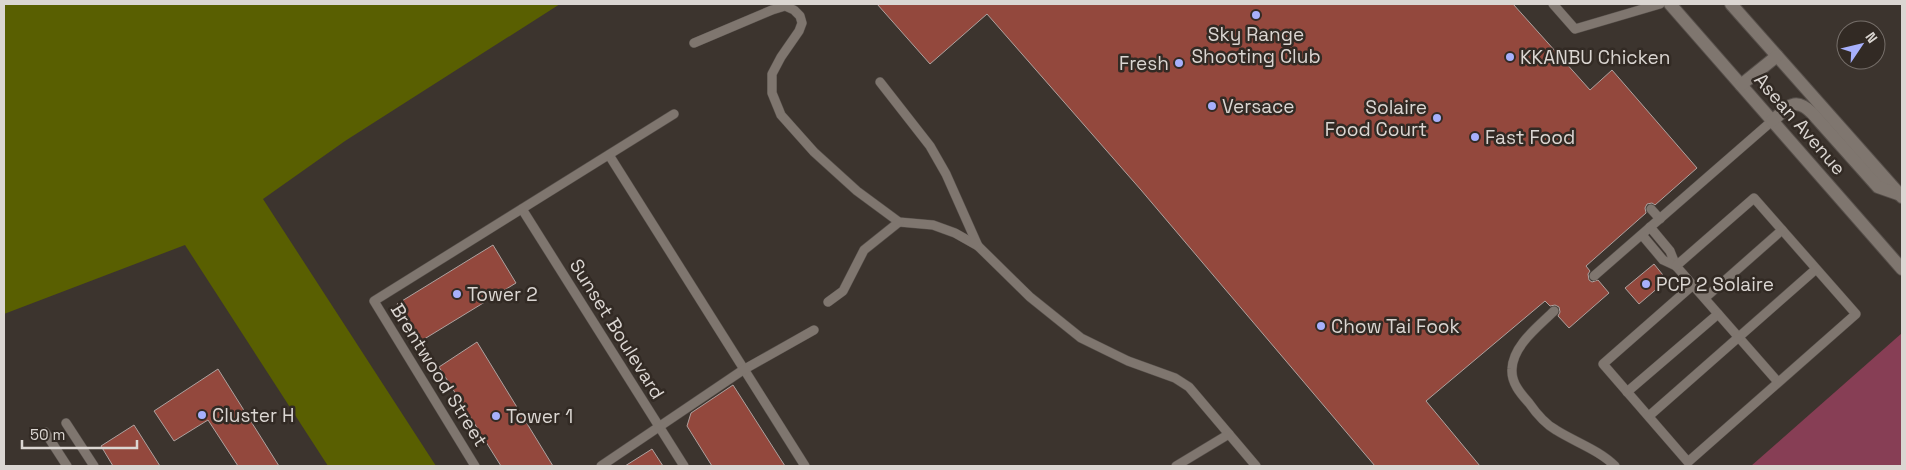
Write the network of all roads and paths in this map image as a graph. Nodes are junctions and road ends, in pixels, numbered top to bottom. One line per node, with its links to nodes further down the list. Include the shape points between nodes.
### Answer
1 (1553, 4): 2 (lane, via 1575,29)
2 (1660, 4)
3 (1670, 4): 8 (street, Asean Avenue)
4 (1731, 4): 6 (street, Asean Avenue)
5 (694, 43): 16 (lane, via 772,10 785,6 794,10 802,23 772,74 772,93 780,115 857,191)
6 (1777, 56): 8 (street); 12 (street, Asean Avenue)
7 (880, 82): 20 (lane, via 930,146)
8 (1741, 86): 10 (street, Asean Avenue)
9 (674, 114): 11 (lane)
10 (1772, 121): 12 (street, via 1792,104 1805,106 1878,187); 15 (lane); 23 (street, Asean Avenue)
11 (609, 155): 13 (lane); 32 (lane)
12 (1901, 196)
13 (522, 209): 37 (lane, Sunset Boulevard); 42 (lane, Brentwood Street, via 374,301)
14 (1651, 209): 15 (lane)
15 (1660, 219): 17 (lane)
16 (899, 222): 20 (lane, via 933,225 954,232); 27 (lane, via 864,250 843,291)
17 (1650, 227): 19 (lane); 21 (lane, via 1670,252)
18 (1782, 230): 21 (lane, via 1754,198); 22 (lane); 26 (lane)
19 (1642, 235): 21 (lane, via 1663,260); 24 (lane)
20 (978, 246): 39 (lane, via 1030,297 1081,338 1189,387)
21 (1676, 266): 25 (lane)
22 (1816, 268): 31 (lane); 33 (lane, via 1856,314)
23 (1902, 269)
24 (1594, 276)
25 (1692, 285): 26 (lane); 34 (lane, via 1603,364)
26 (1705, 298): 29 (lane)
27 (828, 302)
28 (1554, 311): 48 (lane, via 1518,351 1512,369 1513,378 1518,390 1553,429 1597,452)
29 (1718, 314): 31 (lane); 34 (lane)
30 (814, 330): 32 (lane)
31 (1738, 337): 33 (lane); 35 (lane)
32 (743, 370): 37 (lane); 45 (lane)
33 (1778, 382): 35 (lane, via 1688,462)
34 (1627, 392): 35 (lane)
35 (1649, 416)
36 (66, 423): 41 (lane)
37 (659, 428): 43 (lane); 44 (lane, Sunset Boulevard)
38 (45, 432): 40 (lane)
39 (1229, 434): 46 (lane); 47 (lane)
40 (67, 466)
41 (94, 466)
42 (475, 466)
43 (601, 466)
44 (684, 466)
45 (805, 466)
46 (1176, 466)
47 (1256, 466)
48 (1615, 466)

